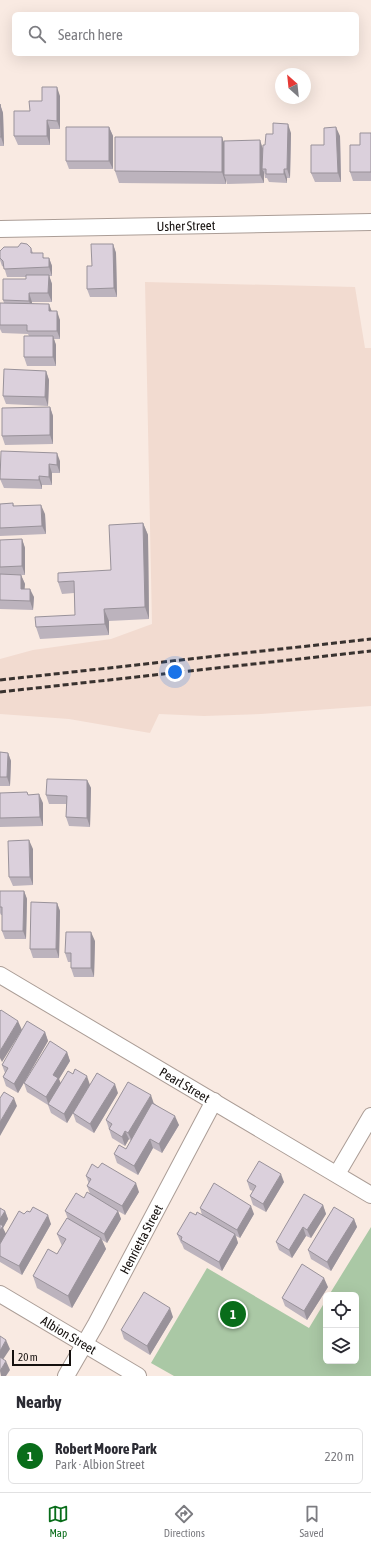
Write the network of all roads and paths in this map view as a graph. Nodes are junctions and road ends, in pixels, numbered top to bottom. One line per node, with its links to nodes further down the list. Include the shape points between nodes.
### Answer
1 (371, 222): 2 (street, Usher Street)
2 (0, 229)
3 (0, 974): 4 (street, Pearl Street)
4 (214, 1101): 6 (street, Pearl Street); 9 (street, Henrietta Street)
5 (371, 1116): 6 (street)
6 (337, 1174): 7 (street, Pearl Street)
7 (371, 1195)
8 (0, 1294): 9 (street, Albion Street)
9 (85, 1344): 10 (street, Henrietta Street); 11 (street, Albion Street)
10 (66, 1376)
11 (138, 1376)

